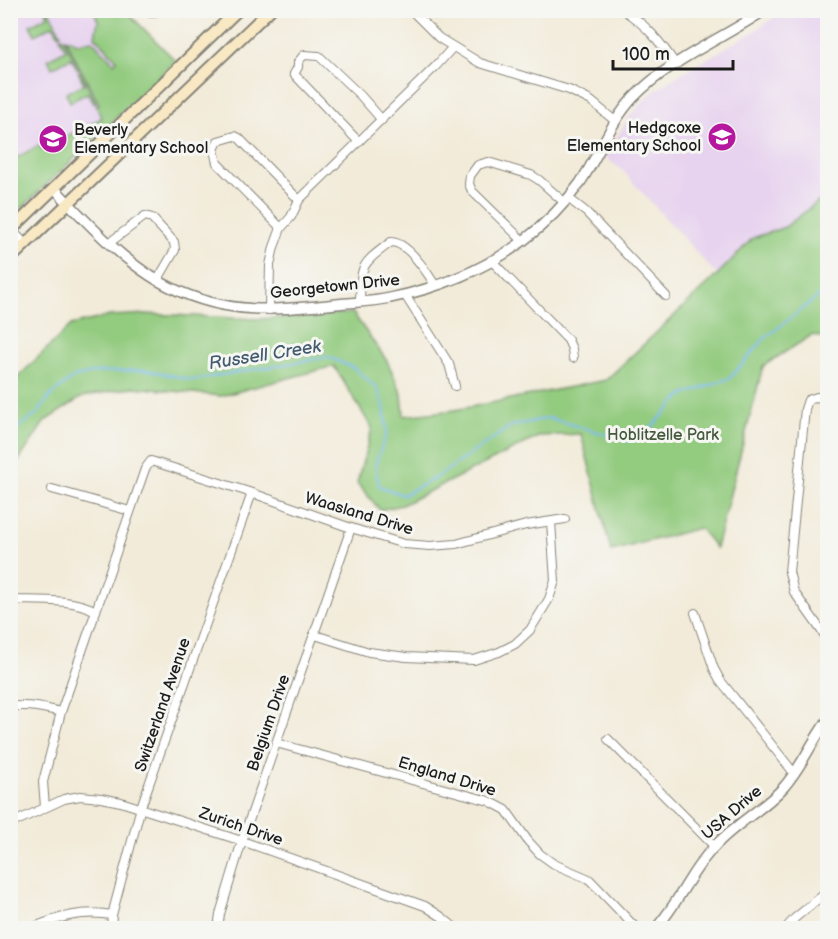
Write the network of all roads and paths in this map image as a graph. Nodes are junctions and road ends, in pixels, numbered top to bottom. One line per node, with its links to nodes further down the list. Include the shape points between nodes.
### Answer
1 (148, 10): 2 (street)
2 (160, 10)
3 (238, 10): 13 (main road)
4 (270, 10): 16 (main road)
5 (411, 10): 8 (street)
6 (623, 10): 9 (street, via 653,34)
7 (761, 12): 9 (street, Georgetown Drive)
8 (453, 47): 10 (street); 11 (street, via 480,63 569,90 591,101)
9 (676, 65): 11 (street, Georgetown Drive, via 652,81)
10 (382, 120): 12 (street); 12 (street, via 319,56 300,58 294,74)
11 (615, 121): 15 (street, Georgetown Drive, via 581,182)
12 (359, 142): 14 (street)
13 (54, 189): 16 (street, Georgetown Drive); 18 (main road)
14 (299, 200): 17 (street); 17 (street, via 239,138 218,141 214,150 217,163)
15 (566, 200): 19 (street, Georgetown Drive); 19 (street, via 531,175 488,162 478,165 470,176 472,190); 27 (street, via 586,212)
16 (69, 204): 20 (street, Georgetown Drive); 21 (main road)
17 (281, 228): 29 (street, via 270,265)
18 (11, 229): 21 (street)
19 (523, 241): 23 (street, Georgetown Drive)
20 (109, 243): 24 (street, Georgetown Drive); 24 (street, via 137,221 146,216 152,218 174,242 175,250)
21 (26, 245): 22 (main road)
22 (10, 259)
23 (492, 260): 25 (street, Georgetown Drive); 30 (street, via 568,340)
24 (158, 281): 29 (street, Georgetown Drive, via 211,302)
25 (435, 285): 26 (street, Georgetown Drive); 28 (street, via 405,247 391,242 362,269)
26 (405, 294): 28 (street, Georgetown Drive); 31 (street, via 448,364)
27 (666, 296)
28 (360, 301): 29 (street, Georgetown Drive)
29 (269, 310)
30 (573, 358)
31 (455, 386)
32 (828, 398): 43 (street, via 812,397 805,409 789,572 794,592)
33 (52, 489): 35 (street)
34 (252, 493): 35 (street, Waasland Drive, via 151,461); 38 (street, Waasland Drive); 51 (street, Switzerland Avenue)
35 (130, 511): 40 (street)
36 (565, 519): 37 (street, Waasland Drive)
37 (550, 522): 38 (street, Waasland Drive, via 456,544 430,546 404,544); 42 (street, via 555,581 549,599 530,630 499,652 474,660 406,657 369,652)
38 (351, 528): 42 (street, Belgium Drive)
39 (10, 600): 40 (street, via 86,605)
40 (96, 611): 45 (street)
41 (695, 613): 49 (street, via 720,680)
42 (315, 634): 48 (street, Belgium Drive)
43 (828, 640)
44 (10, 707): 45 (street, via 43,707)
45 (61, 712): 50 (street, via 43,782)
46 (828, 720): 49 (street, USA Drive)
47 (608, 739): 54 (street)
48 (276, 743): 53 (street, Belgium Drive); 61 (street, England Drive, via 477,797 506,810 540,854 588,879)
49 (794, 773): 54 (street, USA Drive, via 760,810)
50 (45, 807): 51 (street, Zurich Drive, via 80,796); 52 (street, Zurich Drive)
51 (141, 807): 53 (street, Zurich Drive); 56 (street, Switzerland Avenue)
52 (10, 824)
53 (242, 841): 59 (street, Belgium Drive); 60 (street, Zurich Drive, via 425,906)
54 (714, 846): 62 (street, USA Drive)
55 (828, 891): 63 (street)
56 (112, 915): 57 (street, via 68,915); 58 (street, Switzerland Avenue)
57 (32, 928)
58 (111, 928)
59 (218, 928)
60 (455, 928)
61 (636, 928)
62 (656, 928)
63 (786, 928)

